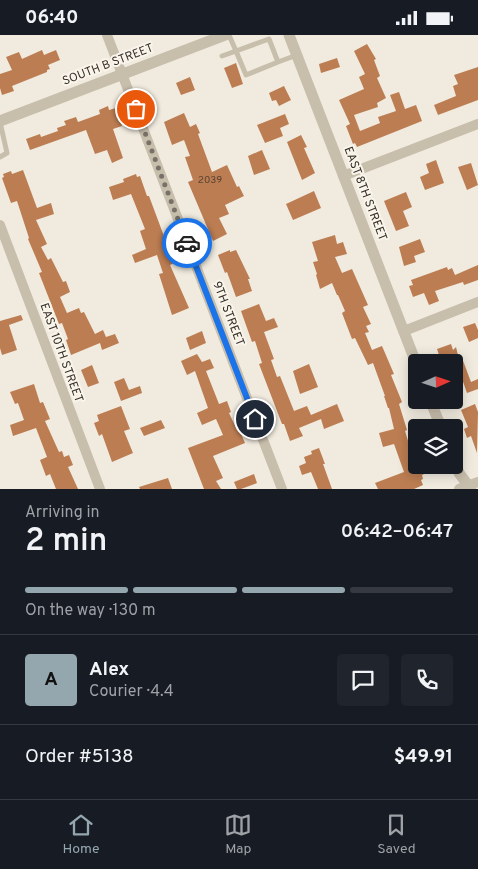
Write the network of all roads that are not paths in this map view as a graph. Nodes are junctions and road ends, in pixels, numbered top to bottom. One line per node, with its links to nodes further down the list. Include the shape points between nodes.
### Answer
1 (107, 35): 8 (street, 9TH STREET)
2 (227, 35): 4 (lane); 8 (street, SOUTH B STREET)
3 (290, 35): 5 (street, EAST 8TH STREET)
4 (236, 51): 6 (lane); 7 (lane, via 269,39); 7 (lane, via 246,75)
5 (297, 55): 7 (lane); 12 (street, EAST 8TH STREET)
6 (222, 56)
7 (278, 62)
8 (122, 74): 9 (street, SOUTH B STREET); 20 (street, 9TH STREET)
9 (0, 122): 11 (lane, via 8,149 8,153)
10 (478, 124): 12 (street)
11 (0, 157)
12 (343, 176): 15 (street, EAST 8TH STREET)
13 (0, 225): 19 (street, EAST 10TH STREET)
14 (478, 302): 15 (street)
15 (404, 331): 16 (street, EAST 8TH STREET)
16 (413, 354)
17 (460, 474): 18 (street)
18 (469, 486)
19 (100, 489)
20 (282, 489)

